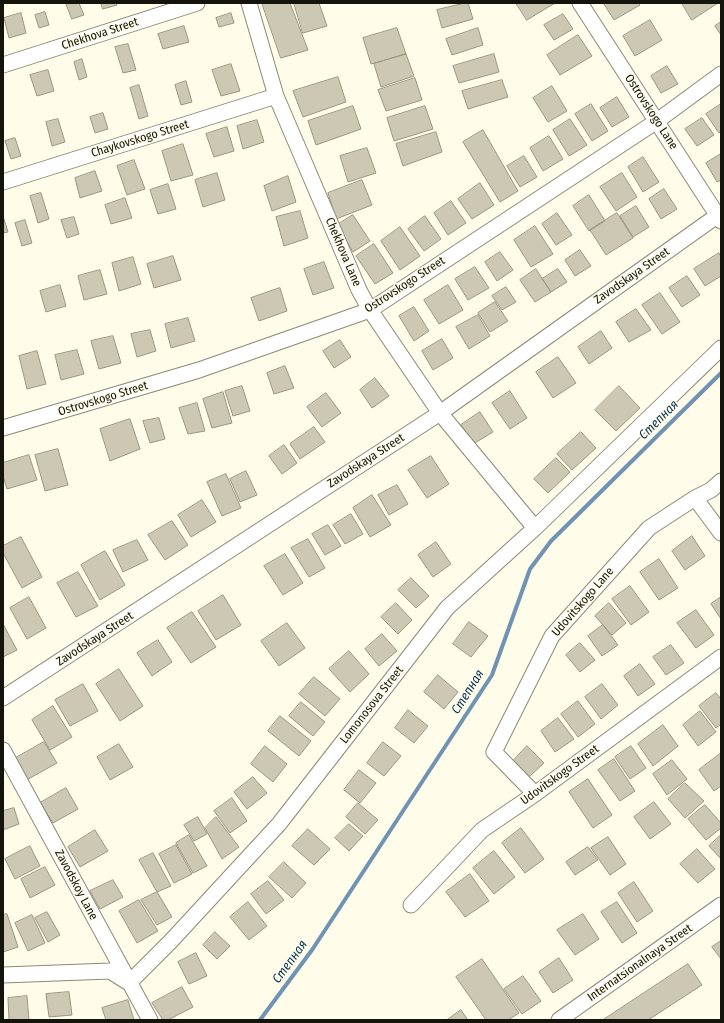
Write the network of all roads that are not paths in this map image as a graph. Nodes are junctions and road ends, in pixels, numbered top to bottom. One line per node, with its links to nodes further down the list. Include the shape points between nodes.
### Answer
1 (197, 3): 4 (street, Chekhova Street)
2 (249, 3): 6 (street, Chekhova Lane)
3 (580, 3): 7 (street, Ostrovskogo Lane)
4 (3, 65)
5 (721, 74): 7 (street, Ostrovskogo Street)
6 (276, 96): 8 (street, Chaykovskogo Street); 10 (street, Chekhova Lane, via 359,290)
7 (657, 122): 9 (street, Ostrovskogo Lane); 10 (street, Ostrovskogo Street)
8 (3, 182)
9 (720, 216): 12 (street, Zavodskaya Street)
10 (370, 310): 12 (street, Chekhova Lane); 13 (street, Ostrovskogo Street, via 199,370)
11 (721, 348): 16 (street, Lomonosova Street)
12 (440, 413): 16 (street, Chekhova Lane); 19 (street, Zavodskaya Street)
13 (3, 428)
14 (721, 481): 15 (street, Udovitskogo Lane, via 711,490)
15 (694, 498): 17 (street); 21 (street, Udovitskogo Lane, via 649,528 552,636 494,752)
16 (535, 528): 25 (street, Lomonosova Street, via 447,608 279,824)
17 (721, 533)
18 (721, 657): 21 (street, Udovitskogo Street)
19 (3, 698)
20 (3, 750): 25 (street, Zavodskoy Lane)
21 (535, 794): 23 (street, Udovitskogo Street, via 482,830)
22 (721, 905): 27 (street, Internatsionalnaya Street)
23 (411, 906)
24 (3, 975): 25 (street, via 110,971)
25 (129, 983): 26 (street, Zavodskoy Lane)
26 (150, 1020)
27 (559, 1020)

